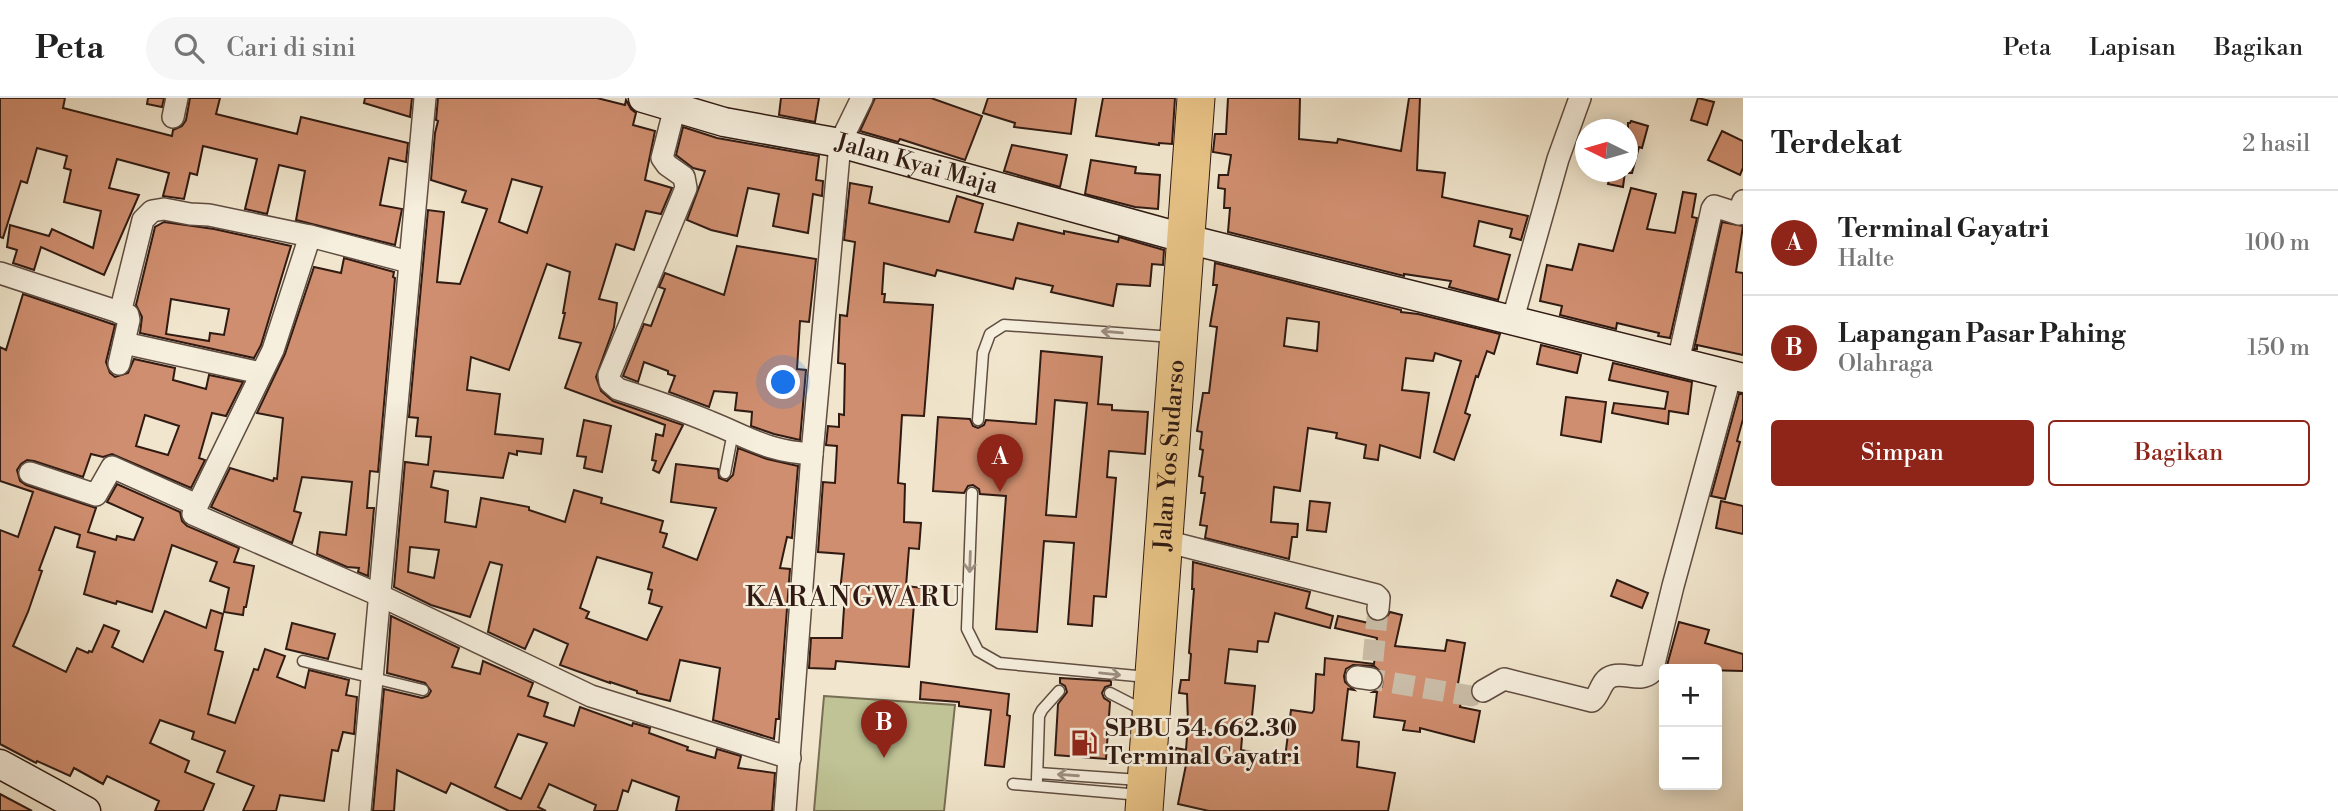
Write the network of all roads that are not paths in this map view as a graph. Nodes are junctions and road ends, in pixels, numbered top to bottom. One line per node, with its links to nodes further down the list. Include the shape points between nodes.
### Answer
1 (425, 98): 11 (street)
2 (646, 98): 6 (street, Jalan Kyai Maja)
3 (862, 98): 7 (street)
4 (1196, 98): 10 (highway, Jalan Yos Sudarso)
5 (1580, 98): 14 (street)
6 (675, 107): 7 (street, Jalan Kyai Maja, via 724,122); 22 (street, via 662,158 684,177 686,188 610,382)
7 (841, 143): 10 (street, Jalan Kyai Maja); 23 (street)
8 (1743, 201): 17 (street, via 1739,214 1712,209)
9 (310, 236): 11 (street); 13 (street, via 209,215 152,211 143,220); 19 (street)
10 (1187, 239): 14 (street, Jalan Kyai Maja); 15 (highway, Jalan Yos Sudarso)
11 (409, 262): 29 (street)
12 (0, 273): 13 (street)
13 (120, 313): 16 (street, via 130,318)
14 (1512, 322): 17 (street, Jalan Kyai Maja)
15 (1180, 338): 21 (lane, one-way to 21, via 1004,325 990,334 984,353); 28 (highway, Jalan Yos Sudarso)
16 (124, 343): 18 (street); 19 (street)
17 (1678, 362): 20 (street, Jalan Kyai Maja)
18 (119, 364)
19 (261, 373): 27 (street)
20 (1737, 376): 36 (street, via 1673,586 1652,672 1643,677 1609,677 1592,701 1504,679)
21 (978, 420)
22 (733, 432): 23 (street, via 777,450); 25 (lane)
23 (812, 454): 39 (street)
24 (30, 473): 27 (street, via 96,495 111,467)
25 (725, 473)
26 (972, 493): 32 (lane, one-way to 32, via 967,629 978,651 999,663)
27 (197, 505): 29 (street, via 193,514)
28 (1165, 541): 30 (street, via 1377,595); 32 (highway, Jalan Yos Sudarso)
29 (379, 595): 33 (street); 39 (street, via 590,696)
30 (1378, 609)
31 (303, 661): 33 (lane)
32 (1155, 678): 38 (highway, Jalan Yos Sudarso)
33 (372, 679): 34 (lane); 46 (street)
34 (424, 690)
35 (1059, 691): 41 (lane, via 1039,716)
36 (1483, 691)
37 (1110, 693): 38 (lane)
38 (1152, 714): 44 (highway, Jalan Yos Sudarso)
39 (790, 758): 47 (street)
40 (0, 764): 45 (street)
41 (1038, 773): 43 (lane); 44 (lane, one-way to 41)
42 (1013, 784): 43 (lane)
43 (1037, 786): 44 (lane)
44 (1145, 796)
45 (82, 810)
46 (360, 811)
47 (785, 811)

